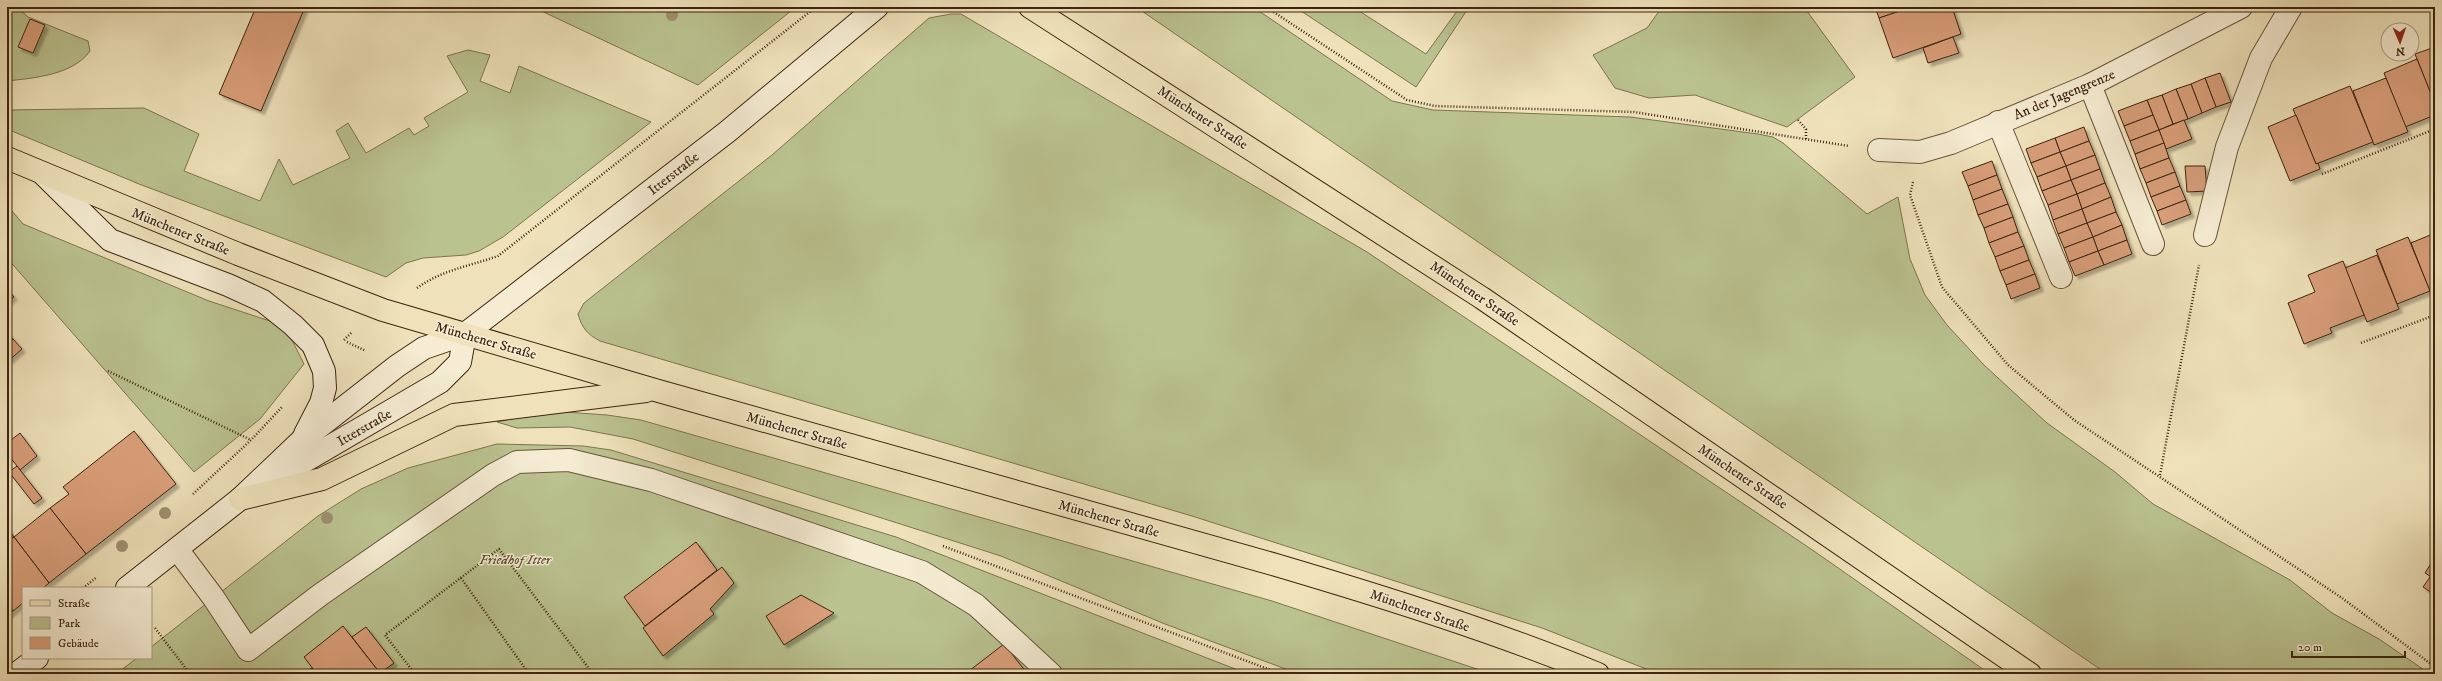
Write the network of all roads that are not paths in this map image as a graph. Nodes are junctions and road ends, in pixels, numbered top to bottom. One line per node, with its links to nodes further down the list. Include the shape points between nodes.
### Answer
1 (877, 7): 14 (street, Itterstraße, via 727,132)
2 (1030, 7): 5 (main road, Münchener Straße)
3 (2241, 7): 6 (street, An der Jagengrenze)
4 (2291, 7): 11 (street, via 2261,58 2227,147)
5 (1048, 12): 24 (main road, Münchener Straße, via 1482,298)
6 (2090, 85): 7 (street, An der Jagengrenze); 12 (street)
7 (1998, 122): 8 (street, An der Jagengrenze, via 1951,143 1920,152); 13 (street)
8 (1879, 150)
9 (7, 158): 10 (main road, Münchener Straße)
10 (43, 174): 14 (main road, Münchener Straße, via 383,310); 16 (street, via 110,240 263,301 313,345 324,371 325,388 321,403)
11 (2205, 235)
12 (2154, 244)
13 (2061, 277)
14 (465, 334): 15 (main road, Münchener Straße); 16 (street, Itterstraße, via 424,348); 17 (street, Itterstraße, via 460,362 440,382)
15 (655, 390): 17 (main road, via 454,415 322,479); 23 (main road, Münchener Straße, via 1370,593 1537,649)
16 (301, 441): 17 (street, Itterstraße)
17 (240, 499): 18 (street, Itterstraße)
18 (177, 549): 19 (street, Itterstraße); 22 (street, via 248,650 320,595 494,475 517,462 570,460 651,480 922,572 976,605)
19 (128, 587)
20 (35, 659): 21 (street)
21 (16, 674)
22 (1051, 674)
23 (1598, 674)
24 (2030, 674)

